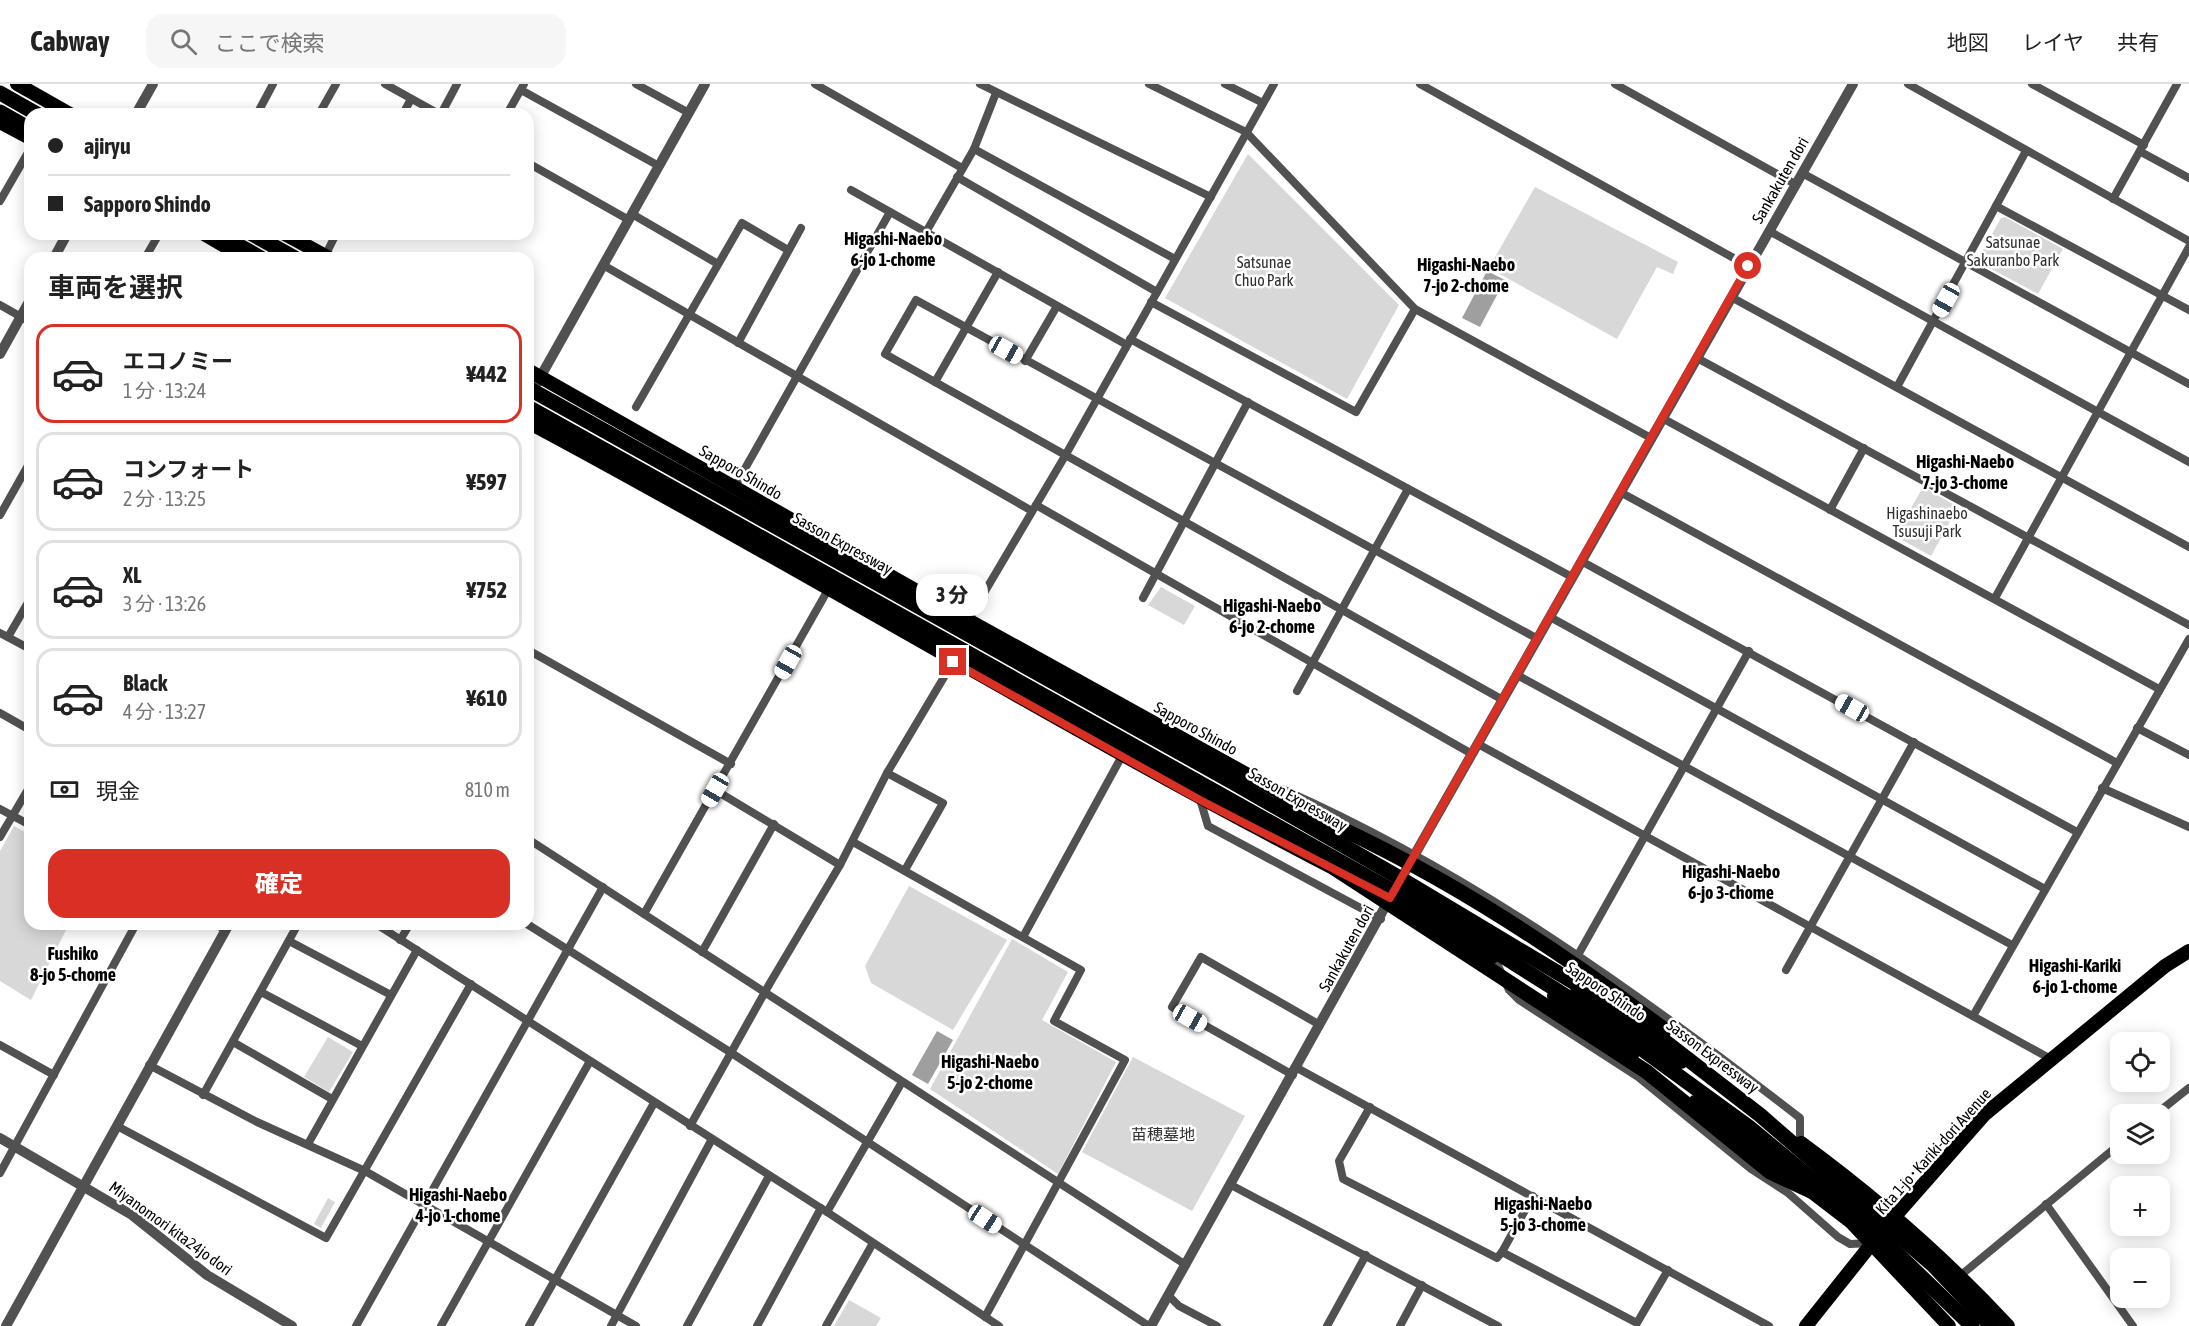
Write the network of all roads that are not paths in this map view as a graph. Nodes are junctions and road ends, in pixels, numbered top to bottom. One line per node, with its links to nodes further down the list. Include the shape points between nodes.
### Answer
1 (17, 84): 26 (highway)
2 (153, 84): 27 (street)
3 (273, 84): 28 (street)
4 (336, 84): 29 (street)
5 (385, 84): 23 (street)
6 (457, 84): 32 (street)
7 (636, 84): 35 (street)
8 (705, 84): 35 (street)
9 (815, 84): 46 (street)
10 (980, 84): 22 (street)
11 (1149, 84): 38 (street)
12 (1225, 84): 24 (street)
13 (1274, 84): 24 (street)
14 (1615, 84): 50 (street)
15 (1852, 84): 47 (street, Sankakuten dori)
16 (1908, 84): 42 (street)
17 (2032, 84): 41 (street)
18 (2177, 84): 41 (street)
19 (1425, 85): 76 (street)
20 (522, 87): 33 (street); 45 (street)
21 (0, 93): 25 (highway)
22 (996, 93): 40 (street); 52 (street)
23 (411, 99): 30 (street); 31 (street)
24 (1263, 104): 38 (street)
25 (26, 108)
26 (59, 108)
27 (139, 108)
28 (260, 108)
29 (322, 108)
30 (406, 108)
31 (428, 108)
32 (443, 108)
33 (510, 108)
34 (0, 112): 37 (highway)
35 (689, 113): 45 (street)
36 (0, 122): 39 (highway)
37 (24, 126)
38 (1246, 132): 52 (street); 84 (street)
39 (24, 135)
40 (974, 148): 46 (street); 72 (street)
41 (2142, 148): 49 (street); 53 (street)
42 (2026, 151): 53 (street); 55 (street)
43 (24, 159): 54 (street)
44 (534, 166): 57 (street)
45 (659, 166): 57 (street)
46 (962, 168): 48 (street)
47 (1802, 173): 50 (street, Sankakuten dori); 73 (street)
48 (957, 177): 60 (street); 78 (street)
49 (2189, 178)
50 (1796, 184): 59 (street, Sankakuten dori)
51 (851, 190): 56 (street)
52 (1211, 197): 72 (street)
53 (2113, 199): 65 (street)
54 (0, 201)
55 (1996, 206): 73 (street); 79 (street)
56 (890, 212): 60 (street); 99 (street)
57 (630, 217): 74 (street); 75 (street)
58 (801, 228): 67 (street)
59 (1769, 231): 76 (street, Sankakuten dori); 89 (street)
60 (926, 232): 77 (street)
61 (214, 240): 68 (highway)
62 (229, 240): 69 (highway)
63 (263, 240): 70 (highway)
64 (296, 240): 71 (highway)
65 (2189, 241)
66 (2189, 247): 79 (street)
67 (788, 250): 74 (street, via 742,223); 92 (street)
68 (235, 252)
69 (250, 252)
70 (284, 252)
71 (318, 252)
72 (1175, 259): 78 (street)
73 (1966, 263): 89 (street); 93 (street)
74 (718, 264): 86 (street)
75 (603, 266): 86 (street); 98 (street)
76 (1748, 266): 80 (street, Sankakuten dori)
77 (998, 272): 83 (street); 90 (street)
78 (1156, 292): 81 (street)
79 (2162, 295): 85 (street); 93 (street)
80 (1731, 297): 95 (street, Sankakuten dori); 102 (street)
81 (1151, 302): 84 (street, via 1356,412); 91 (street)
82 (0, 305): 87 (street)
83 (1057, 306): 91 (street); 96 (street)
84 (1415, 309): 112 (street)
85 (2189, 310)
86 (689, 315): 92 (street); 107 (street)
87 (24, 318)
88 (24, 320): 94 (street)
89 (1935, 322): 102 (street); 109 (street)
90 (966, 328): 96 (street); 100 (street); 100 (street, via 916,300 885,354)
91 (1129, 342): 105 (street); 106 (street)
92 (738, 343): 99 (street)
93 (2131, 352): 101 (street); 109 (street)
94 (0, 354)
95 (1697, 358): 110 (street, Sankakuten dori); 113 (street)
96 (1025, 361): 105 (street)
97 (534, 373): 98 (highway, Sapporo Shindo)
98 (541, 377): 103 (street); 119 (highway, Sapporo Shindo)
99 (795, 377): 119 (street); 122 (street)
100 (935, 382): 114 (street)
101 (2189, 384)
102 (1897, 387): 117 (street)
103 (534, 389)
104 (534, 391): 166 (highway, Sasson Expressway)
105 (1096, 400): 114 (street); 116 (street)
106 (1248, 402): 116 (street); 120 (street)
107 (636, 407)
108 (534, 410): 172 (highway, Sasson Expressway)
109 (2099, 412): 115 (street); 117 (street)
110 (1662, 418): 112 (street, Sankakuten dori); 123 (street)
111 (534, 425): 132 (highway, Sapporo Shindo)
112 (1651, 438): 121 (street, Sankakuten dori)
113 (1864, 448): 123 (street); 126 (street)
114 (1065, 456): 122 (street); 125 (street)
115 (2189, 462)
116 (1215, 465): 125 (street); 128 (street)
117 (2062, 477): 126 (street); 127 (street)
118 (24, 480): 124 (street)
119 (734, 488): 138 (highway, Sapporo Shindo)
120 (1408, 489): 128 (street); 131 (street)
121 (1620, 492): 129 (street, Sankakuten dori); 161 (street)
122 (1034, 508): 130 (street); 138 (street)
123 (1830, 510): 134 (street)
124 (0, 515)
125 (1184, 522): 130 (street); 136 (street)
126 (2030, 537): 134 (street); 139 (street)
127 (2189, 547)
128 (1374, 550): 136 (street); 141 (street)
129 (1581, 561): 131 (street, Sankakuten dori); 144 (street)
130 (1155, 574): 133 (street); 147 (street)
131 (1572, 577): 137 (street, Sankakuten dori)
132 (829, 588): 146 (highway, Sapporo Shindo); 162 (street)
133 (1143, 598)
134 (1995, 598): 149 (street)
135 (24, 607): 140 (street)
136 (1342, 611): 147 (street); 151 (street)
137 (1550, 617): 141 (street, Sankakuten dori); 152 (street)
138 (968, 620): 163 (highway, Sapporo Shindo)
139 (2189, 625)
140 (4, 635): 143 (street)
141 (1538, 639): 148 (street, Sankakuten dori)
142 (2189, 639): 149 (street)
143 (24, 646)
144 (1749, 651): 152 (street); 156 (street)
145 (534, 653): 162 (street)
146 (953, 662): 158 (highway, Sapporo Shindo); 165 (street)
147 (1313, 664): 150 (street); 159 (street)
148 (1517, 675): 151 (street, Sankakuten dori); 164 (street)
149 (2159, 689): 155 (street)
150 (1297, 691)
151 (1503, 700): 157 (street, Sankakuten dori)
152 (1717, 709): 164 (street); 171 (street)
153 (0, 713): 154 (street)
154 (24, 727)
155 (2137, 728): 160 (street); 161 (street)
156 (1914, 742): 171 (street); 178 (street)
157 (1478, 744): 159 (street, Sankakuten dori); 180 (street)
158 (1123, 754): 170 (highway, Sapporo Shindo); 200 (street)
159 (1472, 754): 183 (street, Sankakuten dori)
160 (2189, 755)
161 (2117, 763): 167 (street)
162 (731, 764): 168 (street)
163 (1230, 766): 183 (street, via 1339,814); 187 (highway, Sapporo Shindo, via 1277,791)
164 (1684, 767): 180 (street); 184 (street)
165 (887, 773): 181 (street); 186 (street, via 943,803)
166 (1234, 783): 234 (highway, via 1354,834 1440,880 1574,964 1754,1098); 290 (highway, Sasson Expressway, via 1610,1004 1667,1043 1760,1115 1876,1214 1933,1265)
167 (2102, 788): 177 (street); 178 (street)
168 (715, 790): 176 (street); 191 (street)
169 (24, 797): 174 (street)
170 (1200, 800): 190 (highway, Sapporo Shindo); 192 (street, via 1208,826)
171 (1881, 800): 184 (street); 189 (street)
172 (1235, 801): 250 (highway, via 1647,1072 1770,1172); 289 (highway, Sasson Expressway, via 1452,924 1588,1010 1810,1176 1880,1236)
173 (0, 809): 174 (street)
174 (13, 816): 175 (street); 179 (street)
175 (24, 822)
176 (774, 824): 185 (street); 207 (street)
177 (2189, 827)
178 (2077, 832): 189 (street)
179 (0, 837)
180 (1645, 837): 193 (street); 208 (street)
181 (853, 842): 185 (street); 186 (street)
182 (534, 844): 188 (street)
183 (1414, 853): 187 (street, Sankakuten dori); 208 (street)
184 (1848, 856): 193 (street); 203 (street)
185 (840, 865): 213 (street)
186 (905, 870): 200 (street)
187 (1402, 875): 190 (street, Sankakuten dori); 234 (highway, Sapporo Shindo)
188 (603, 887): 191 (street); 204 (street)
189 (2045, 889): 203 (street)
190 (1390, 898): 192 (street, Sankakuten dori); 209 (highway, Sapporo Shindo)
191 (644, 914): 207 (street)
192 (1381, 919): 217 (street, Sankakuten dori)
193 (1809, 927): 210 (street); 215 (street)
194 (534, 928): 204 (street)
195 (133, 930): 226 (street)
196 (225, 930): 224 (street)
197 (295, 930): 202 (street)
198 (385, 930): 201 (street)
199 (406, 930): 201 (street)
200 (1023, 937): 247 (street, via 1081,970 1054,1021 1125,1060)
201 (400, 940): 205 (street)
202 (289, 941): 212 (street); 214 (street)
203 (2012, 945): 215 (street)
204 (568, 948): 216 (street); 221 (street)
205 (417, 950): 211 (street); 214 (street)
206 (2189, 951): 222 (highway, Kita 1-jo･Kariki-dori Avenue, via 2164,966)
207 (702, 952): 213 (street)
208 (1578, 955): 240 (street, via 1800,1118)
209 (1495, 959): 250 (highway, Sapporo Shindo, via 1543,988); 258 (street, via 1509,990 1519,1000 1638,1077 1751,1169 1788,1193 1838,1237 1850,1244)
210 (1785, 970)
211 (471, 984): 216 (street); 244 (street)
212 (261, 992): 218 (street); 220 (street)
213 (764, 994): 221 (street); 227 (street)
214 (391, 995): 220 (street)
215 (1973, 1016): 222 (street)
216 (528, 1021): 223 (street); 252 (street)
217 (1320, 1025): 225 (street, Sankakuten dori); 225 (street, via 1201,957 1172,1007)
218 (233, 1042): 229 (street); 230 (street)
219 (0, 1045): 226 (street)
220 (362, 1046): 230 (street)
221 (730, 1052): 236 (street); 239 (street)
222 (2049, 1058): 255 (highway, Kita 1-jo･Kariki-dori Avenue, via 1985,1114)
223 (590, 1061): 231 (street); 256 (street)
224 (149, 1065): 229 (street); 235 (street)
225 (1295, 1071): 233 (street); 248 (street, Sankakuten dori)
226 (54, 1075): 242 (street)
227 (902, 1082): 239 (street); 247 (street)
228 (2189, 1088): 232 (street)
229 (203, 1095): 241 (street)
230 (332, 1099): 241 (street)
231 (654, 1103): 236 (street); 265 (street)
232 (2169, 1104)
233 (1370, 1107): 251 (street); 260 (street, via 1340,1161 1343,1179 1497,1258)
234 (1769, 1120): 240 (highway, Sapporo Shindo)
235 (117, 1126): 244 (street, via 326,1238); 249 (street)
236 (690, 1126): 238 (street)
237 (0, 1138): 242 (street, Miyanomori kita24jo dori)
238 (712, 1139): 246 (street); 268 (street)
239 (869, 1142): 254 (street); 259 (street)
240 (1800, 1142): 255 (highway, Sapporo Shindo)
241 (308, 1144): 244 (street)
242 (15, 1146): 245 (street); 249 (street, Miyanomori kita24jo dori)
243 (2110, 1152): 253 (street)
244 (365, 1171): 252 (street)
245 (0, 1173)
246 (769, 1176): 254 (street); 277 (street)
247 (1059, 1183): 259 (street); 262 (street)
248 (1231, 1185): 261 (street); 262 (street, Sankakuten dori)
249 (85, 1186): 270 (street); 271 (street, Miyanomori kita24jo dori, via 132,1215 207,1275)
250 (1815, 1193): 258 (highway, Sapporo Shindo)
251 (1533, 1196): 260 (street); 263 (street)
252 (423, 1204): 256 (street); 272 (street)
253 (2046, 1204): 264 (street); 292 (street)
254 (824, 1210): 257 (street); 278 (street)
255 (1895, 1216): 258 (highway, Kita 1-jo･Kariki-dori Avenue); 264 (highway, Sapporo Shindo)
256 (487, 1241): 265 (street); 273 (street)
257 (873, 1243): 269 (street); 279 (street)
258 (1873, 1243): 287 (highway, Kita 1-jo･Kariki-dori Avenue); 288 (highway, Sapporo Shindo)
259 (1024, 1244): 269 (street); 281 (street)
260 (1502, 1252): 263 (street, via 1637,1323)
261 (1366, 1255): 266 (street); 283 (street)
262 (1186, 1265): 267 (street, Sankakuten dori)
263 (1668, 1270): 286 (street)
264 (1961, 1275): 291 (highway, Sapporo Shindo)
265 (555, 1279): 268 (street); 274 (street)
266 (1422, 1285): 284 (street); 285 (street)
267 (1168, 1295): 281 (street, Sankakuten dori); 282 (street, via 1179,1306)
268 (617, 1316): 275 (street); 276 (street)
269 (985, 1317): 280 (street)
270 (6, 1326)
271 (292, 1326)
272 (356, 1326)
273 (441, 1326)
274 (529, 1326)
275 (611, 1326)
276 (636, 1326)
277 (687, 1326)
278 (757, 1326)
279 (826, 1326)
280 (999, 1326)
281 (1150, 1326)
282 (1218, 1326)
283 (1327, 1326)
284 (1400, 1326)
285 (1498, 1326)
286 (1769, 1326)
287 (1806, 1326)
288 (1949, 1326)
289 (1972, 1326)
290 (1991, 1326)
291 (2008, 1326)
292 (2133, 1326)

